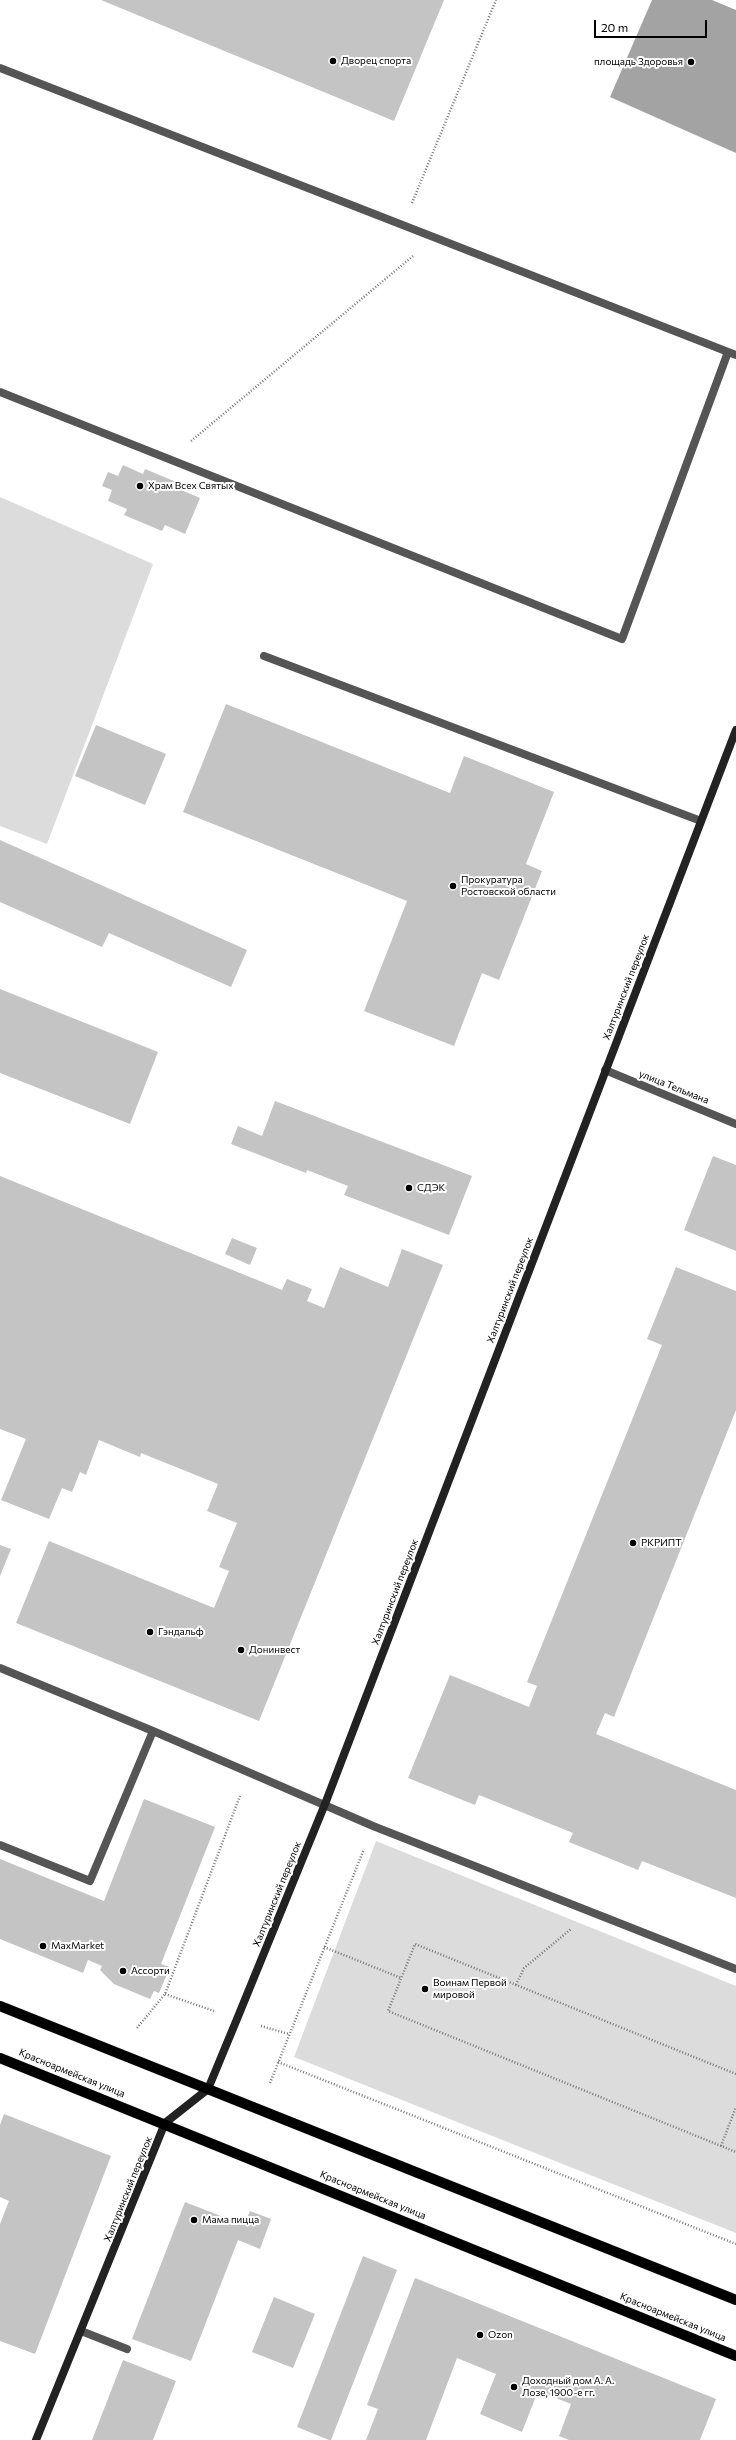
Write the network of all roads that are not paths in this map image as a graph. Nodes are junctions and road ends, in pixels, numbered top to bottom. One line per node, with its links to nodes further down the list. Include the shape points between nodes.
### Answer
1 (0, 68): 2 (street)
2 (728, 352): 3 (street); 4 (street, via 622,639)
3 (736, 355)
4 (0, 392)
5 (264, 656): 7 (street)
6 (736, 730): 7 (street, Халтуринский переулок)
7 (701, 821): 8 (street, Халтуринский переулок)
8 (605, 1070): 9 (street, улица Тельмана); 12 (street, Халтуринский переулок)
9 (736, 1124)
10 (0, 1668): 11 (street)
11 (154, 1731): 12 (street); 13 (street, via 90,1881)
12 (325, 1804): 14 (street, via 373,1826); 17 (street, Халтуринский переулок)
13 (0, 1845)
14 (736, 1969)
15 (0, 2006): 17 (main road)
16 (0, 2058): 18 (main road, Красноармейская улица)
17 (208, 2089): 18 (street, Халтуринский переулок); 19 (main road)
18 (165, 2124): 20 (street, Халтуринский переулок); 22 (main road, Красноармейская улица)
19 (736, 2300)
20 (81, 2331): 21 (street); 23 (street, Халтуринский переулок)
21 (127, 2350)
22 (736, 2356)
23 (36, 2440)

